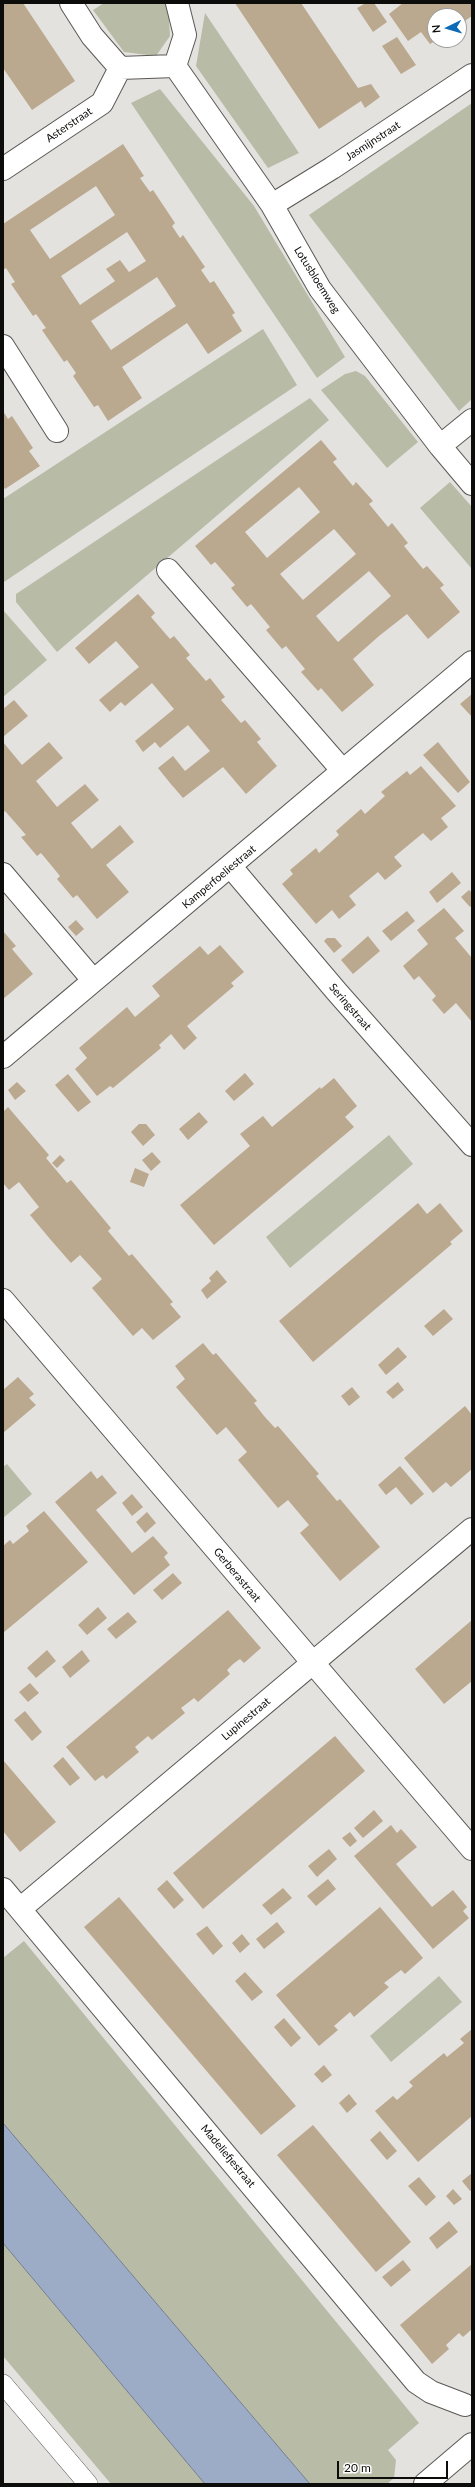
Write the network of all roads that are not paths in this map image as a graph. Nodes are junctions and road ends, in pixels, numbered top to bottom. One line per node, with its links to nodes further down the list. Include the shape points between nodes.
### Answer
1 (71, 3): 4 (street, via 92,36)
2 (177, 3): 3 (street, via 185,35)
3 (175, 66): 4 (street); 7 (street, Lotusbloemweg)
4 (120, 68): 6 (street, Asterstraat, via 102,103)
5 (472, 75): 7 (street, Jasmijnstraat)
6 (3, 169)
7 (272, 205): 11 (street, Lotusbloemweg, via 320,289)
8 (3, 346): 10 (street)
9 (472, 420): 11 (street)
10 (57, 431)
11 (440, 446): 12 (street, Lotusbloemweg)
12 (472, 484)
13 (168, 570): 15 (street)
14 (472, 662): 15 (street, Kamperfoeliestraat)
15 (343, 771): 16 (street, Kamperfoeliestraat)
16 (231, 867): 18 (street, Kamperfoeliestraat); 20 (street, Seringstraat)
17 (3, 874): 18 (street)
18 (93, 980): 19 (street, Kamperfoeliestraat)
19 (3, 1057)
20 (472, 1145)
21 (3, 1300): 23 (street, Gerberastraat)
22 (472, 1529): 23 (street, Lupinestraat)
23 (312, 1663): 24 (street, Gerberastraat); 26 (street, Lupinestraat)
24 (472, 1849)
25 (3, 1889): 26 (street, Madeliefjestraat)
26 (20, 1909): 28 (street, Madeliefjestraat, via 416,2382 431,2392)
27 (3, 2384): 30 (lane)
28 (470, 2405)
29 (472, 2444): 31 (street)
30 (88, 2484)
31 (425, 2484)

